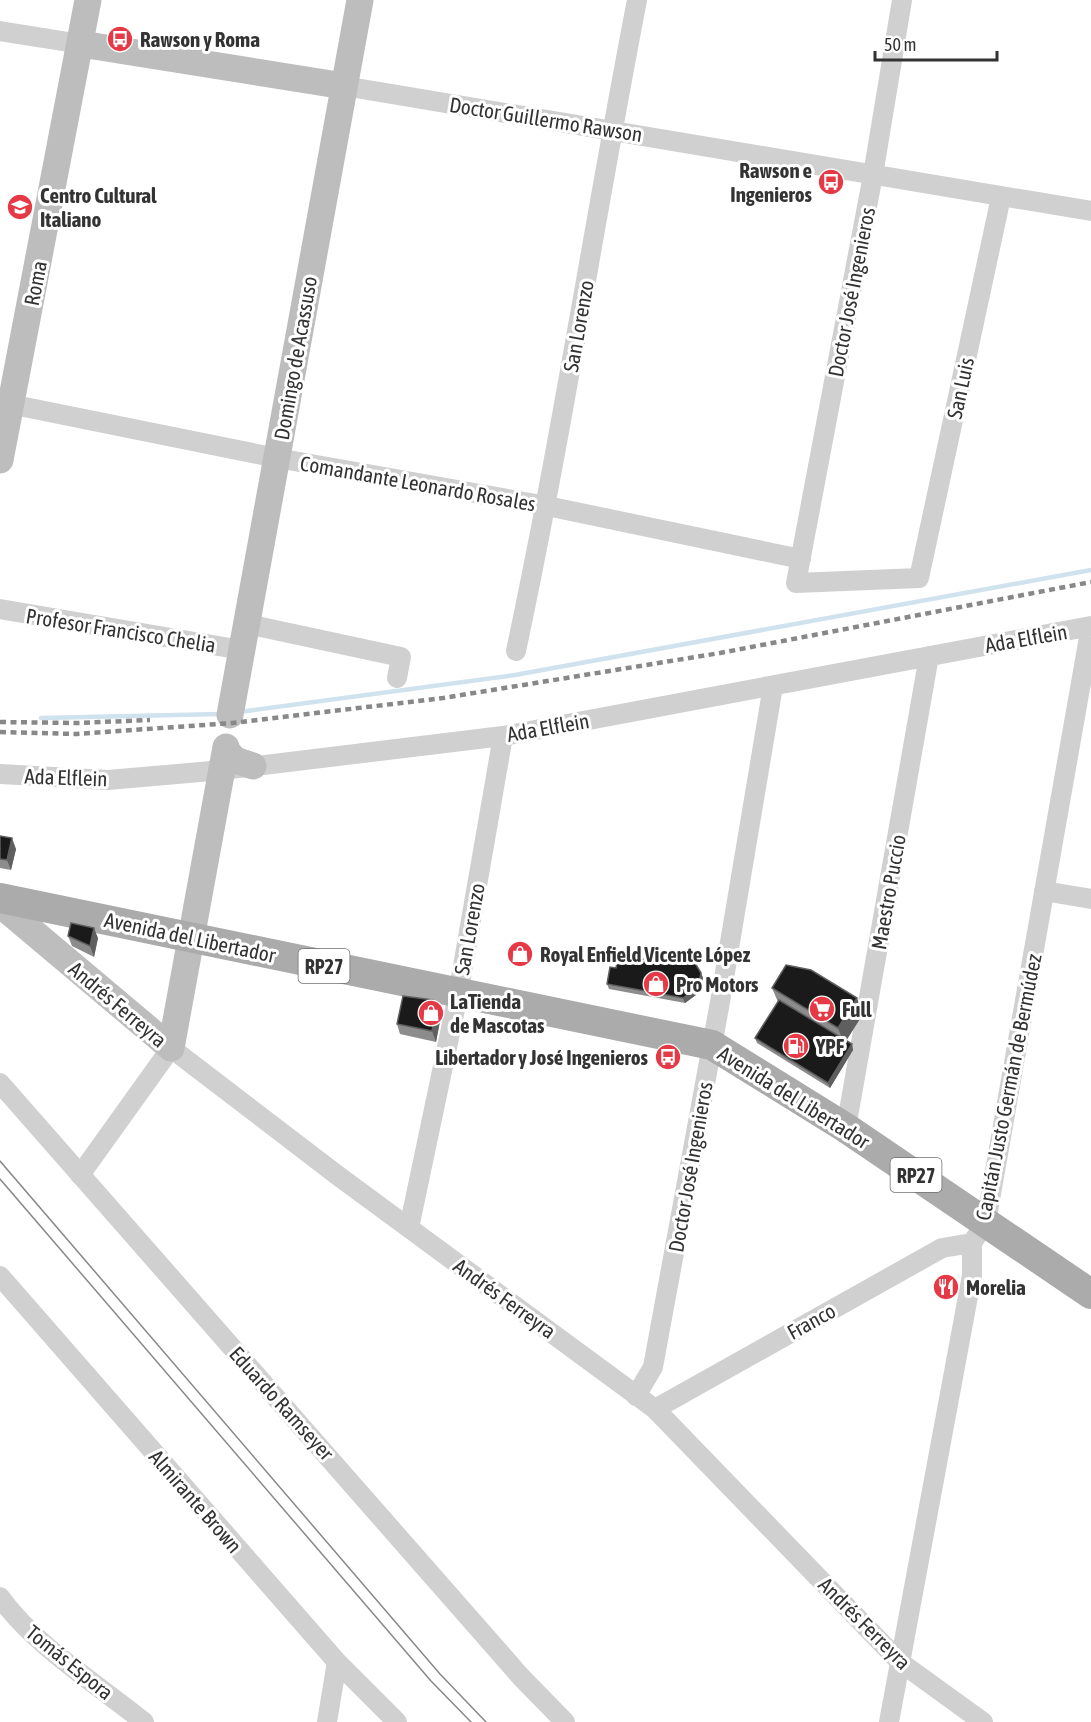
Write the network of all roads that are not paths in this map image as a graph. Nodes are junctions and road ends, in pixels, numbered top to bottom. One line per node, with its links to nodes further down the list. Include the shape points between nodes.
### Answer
1 (88, 0): 6 (street, Roma)
2 (360, 0): 7 (street, Domingo de Acassuso)
3 (637, 0): 8 (street, San Lorenzo)
4 (902, 0): 9 (street, Doctor José Ingenieros)
5 (0, 30): 6 (street, Doctor Guillermo Rawson)
6 (81, 44): 7 (street, Doctor Guillermo Rawson); 12 (street, Roma)
7 (344, 86): 8 (street, Doctor Guillermo Rawson); 13 (street, Domingo de Acassuso)
8 (612, 129): 9 (street, Doctor Guillermo Rawson); 15 (street, San Lorenzo)
9 (873, 175): 10 (street, Doctor Guillermo Rawson); 16 (street, Doctor José Ingenieros)
10 (1001, 197): 11 (street, Doctor Guillermo Rawson); 17 (street, San Luis, via 919,578)
11 (1091, 211)
12 (6, 403): 13 (street, Comandante Leonardo Rosales); 14 (street, Roma)
13 (277, 458): 15 (street, Comandante Leonardo Rosales); 19 (street, Domingo de Acassuso)
14 (0, 460)
15 (547, 506): 16 (street, Comandante Leonardo Rosales); 22 (street, San Lorenzo)
16 (801, 560): 17 (street, Doctor José Ingenieros)
17 (796, 583)
18 (0, 609): 21 (street, Profesor Francisco Chelia)
19 (247, 624): 21 (street, Domingo de Acassuso); 24 (street, Profesor Francisco Chelia, via 402,657)
20 (1091, 626): 23 (street, Ada Elflein); 31 (street, Capitán Justo Germán de Bermúdez)
21 (242, 650): 26 (street, Domingo de Acassuso)
22 (516, 651)
23 (929, 656): 25 (street, Ada Elflein); 40 (street, Maestro Puccio)
24 (398, 678)
25 (773, 686): 27 (street, Ada Elflein); 37 (street, Doctor José Ingenieros)
26 (230, 715)
27 (503, 736): 29 (street, Ada Elflein); 36 (street, San Lorenzo)
28 (219, 759): 29 (street); 30 (street, Ada Elflein, via 108,780); 35 (street)
29 (253, 766)
30 (0, 774)
31 (1044, 891): 33 (street); 43 (street, Capitán Justo Germán de Bermúdez)
32 (0, 898): 35 (main road, Avenida del Libertador / RP27)
33 (1091, 899)
34 (0, 904): 38 (street, Andrés Ferreyra)
35 (190, 937): 36 (main road, Avenida del Libertador / RP27); 38 (street)
36 (458, 994): 37 (main road, Avenida del Libertador / RP27); 42 (street, San Lorenzo)
37 (712, 1045): 40 (main road, Avenida del Libertador / RP27); 46 (street, Doctor José Ingenieros, via 653,1367)
38 (171, 1048): 41 (street); 42 (street, Andrés Ferreyra)
39 (0, 1083): 41 (street, Eduardo Ramseyer)
40 (846, 1128): 43 (main road, Avenida del Libertador / RP27)
41 (80, 1175): 54 (street, Eduardo Ramseyer, via 521,1677)
42 (409, 1228): 46 (street, Andrés Ferreyra)
43 (979, 1233): 45 (main road, Avenida del Libertador / RP27); 47 (street, Franco, via 942,1248); 50 (street, Capitán Justo Germán de Bermúdez)
44 (0, 1276): 49 (street, Almirante Brown)
45 (1091, 1294)
46 (636, 1396): 47 (street, Andrés Ferreyra)
47 (655, 1409): 50 (street, Andrés Ferreyra)
48 (0, 1597): 51 (street, Tomás Espora, via 34,1634)
49 (338, 1662): 52 (street); 53 (street, Almirante Brown)
50 (900, 1662): 55 (street, Capitán Justo Germán de Bermúdez); 56 (street, Andrés Ferreyra)
51 (144, 1722)
52 (327, 1722)
53 (397, 1722)
54 (565, 1722)
55 (890, 1722)
56 (983, 1722)

